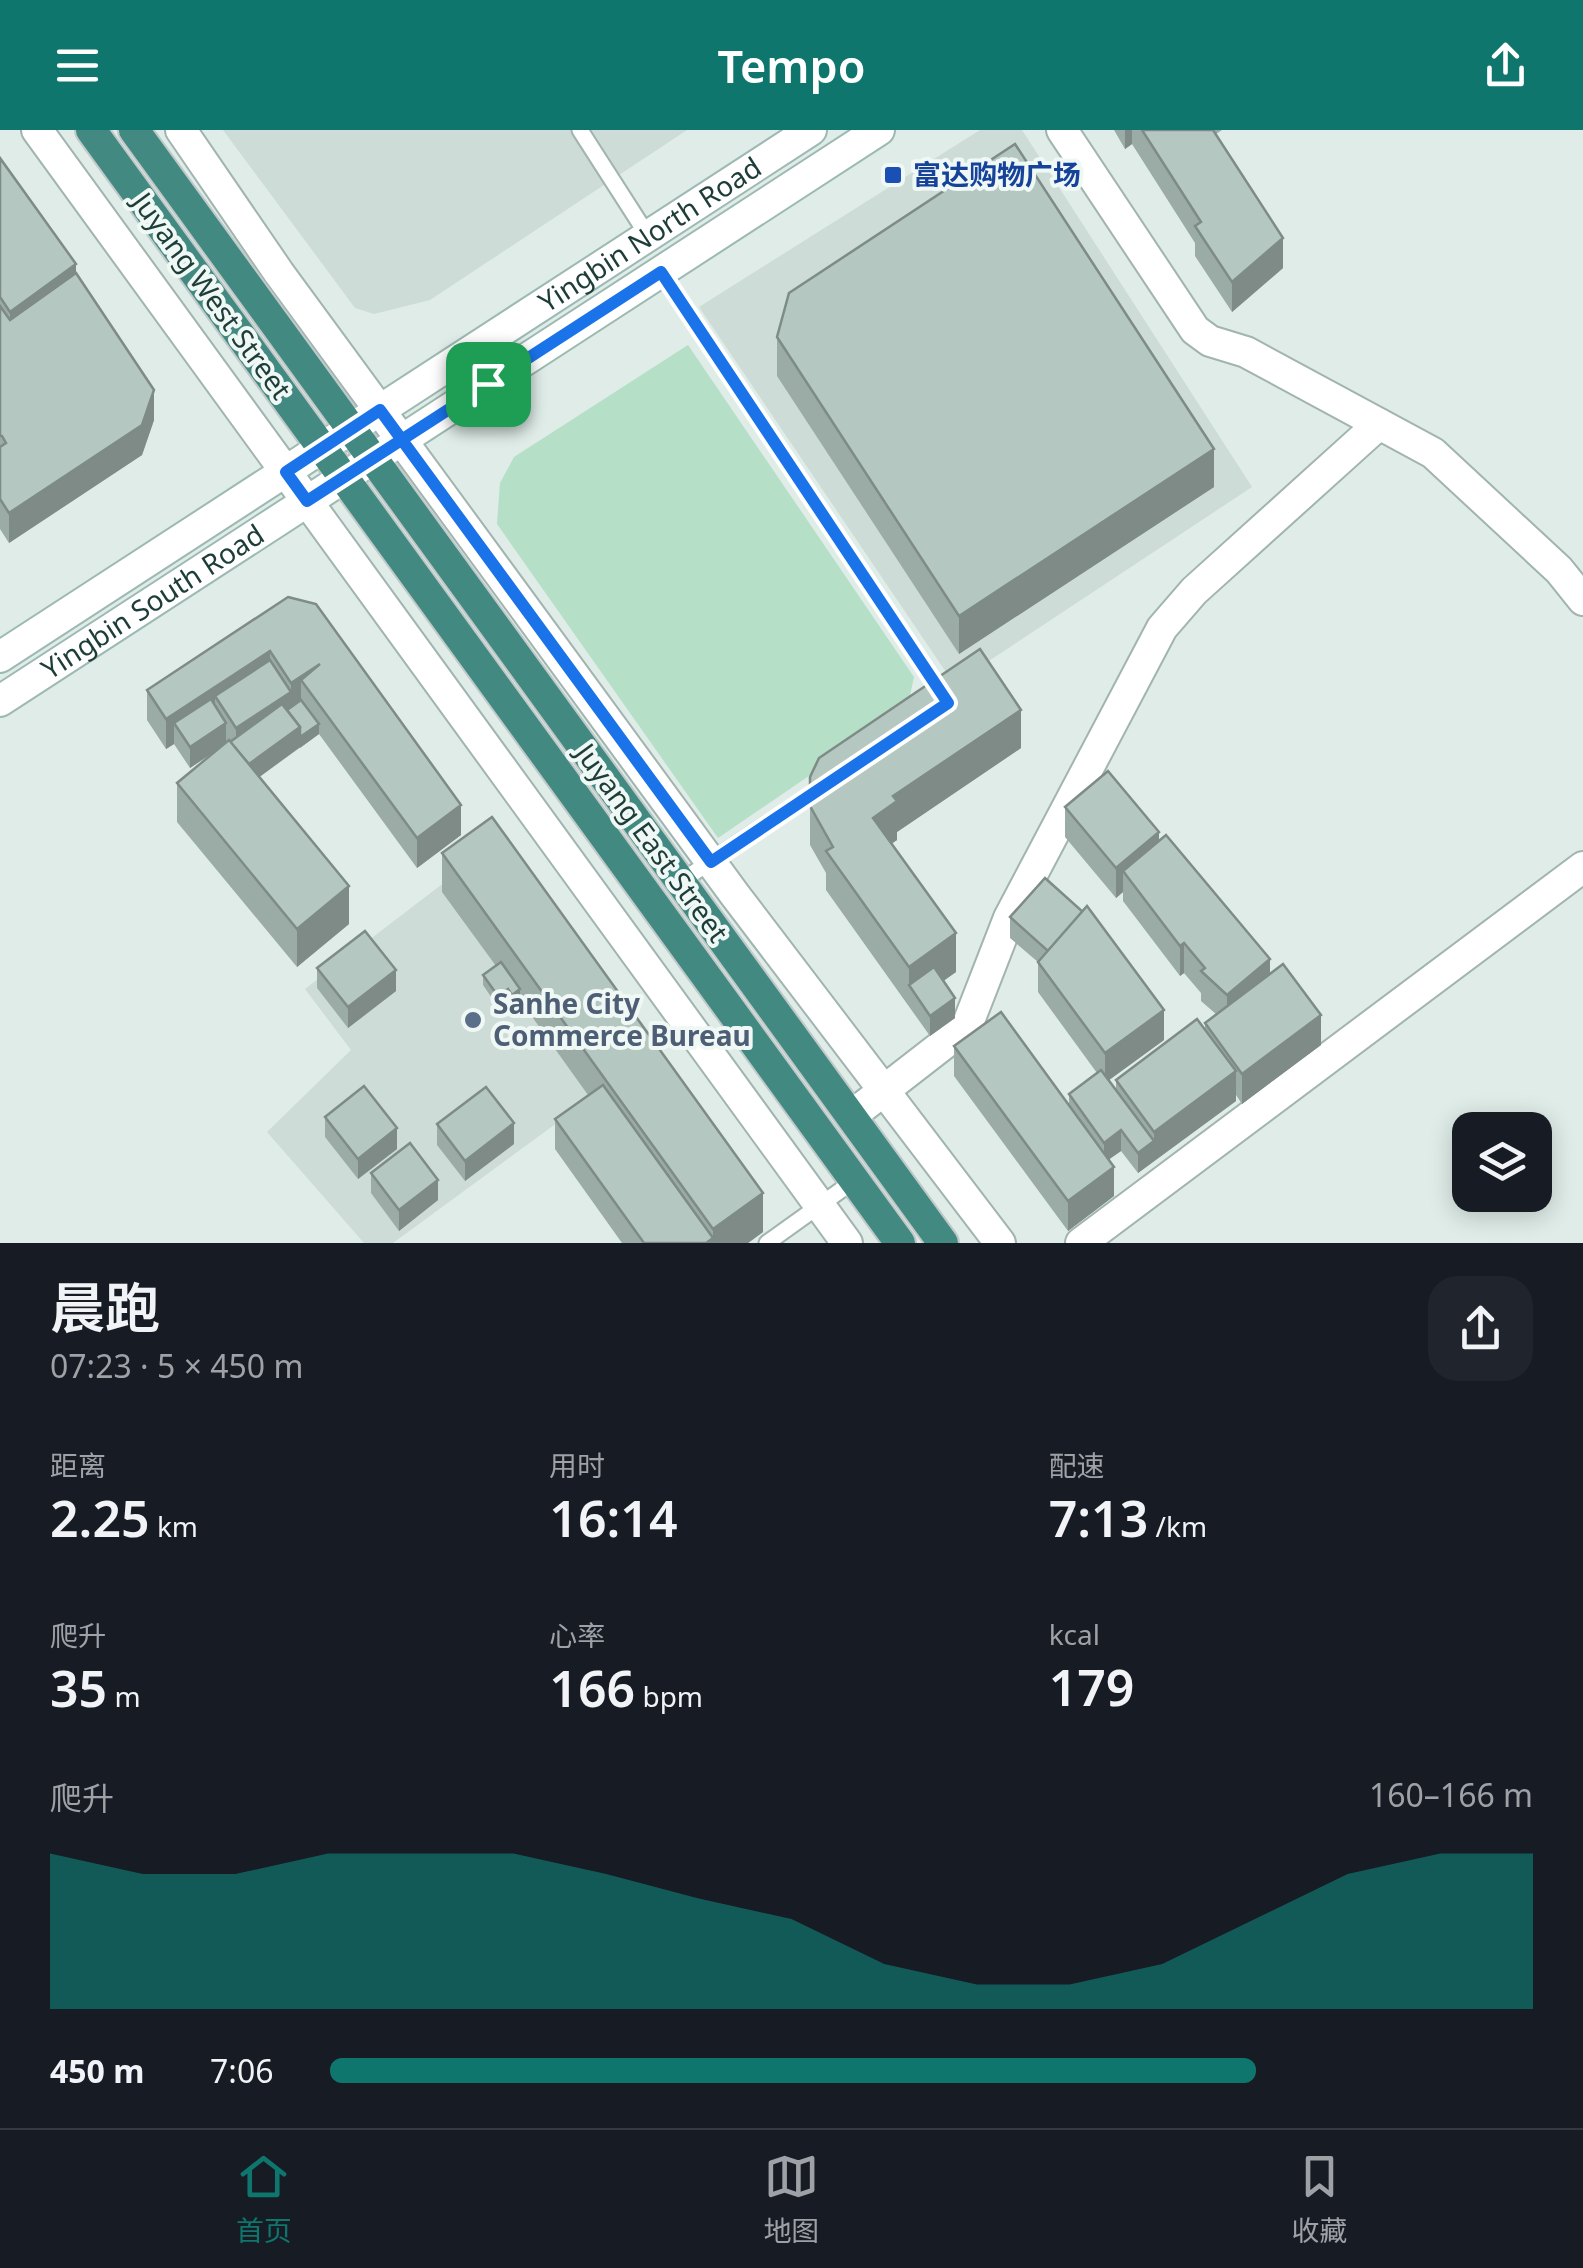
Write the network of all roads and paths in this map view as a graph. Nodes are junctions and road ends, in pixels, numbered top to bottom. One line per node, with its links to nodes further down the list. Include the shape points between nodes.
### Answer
1 (37, 130): 15 (street)
2 (91, 130): 14 (highway, Juyang West Street)
3 (134, 130): 14 (highway, Juyang West Street)
4 (181, 130): 11 (street)
5 (580, 130): 9 (lane)
6 (811, 130): 9 (street, Yingbin North Road)
7 (880, 130): 10 (street, Yingbin North Road)
8 (1062, 130): 12 (street, via 1196,330)
9 (648, 236): 11 (street, Yingbin North Road)
10 (661, 272): 13 (street, Yingbin North Road); 20 (lane, via 948,703)
11 (380, 410): 13 (street); 14 (street, Yingbin North Road)
12 (1379, 424): 17 (street, via 1447,466); 25 (street, via 1194,591 1162,628 1009,918 967,1026)
13 (402, 440): 14 (street, Yingbin North Road); 22 (street)
14 (347, 453): 15 (street, Yingbin South Road); 16 (street, Yingbin South Road); 24 (highway, Juyang East Street); 27 (highway, Juyang East Street)
15 (286, 472): 16 (street); 18 (street, Yingbin South Road)
16 (307, 501): 19 (street, Yingbin South Road); 28 (street)
17 (1583, 600)
18 (0, 657)
19 (0, 701)
20 (932, 714)
21 (837, 777): 22 (lane)
22 (711, 862): 24 (lane); 25 (street)
23 (1583, 867): 34 (street)
24 (680, 882): 26 (highway, Juyang East Street)
25 (884, 1090): 26 (street); 33 (street)
26 (851, 1116): 32 (highway, Juyang East Street)
27 (855, 1180): 28 (lane); 31 (highway, Juyang East Street)
28 (819, 1206): 29 (lane); 30 (street)
29 (766, 1243)
30 (846, 1243)
31 (900, 1243)
32 (943, 1243)
33 (1000, 1243)
34 (1081, 1243)

